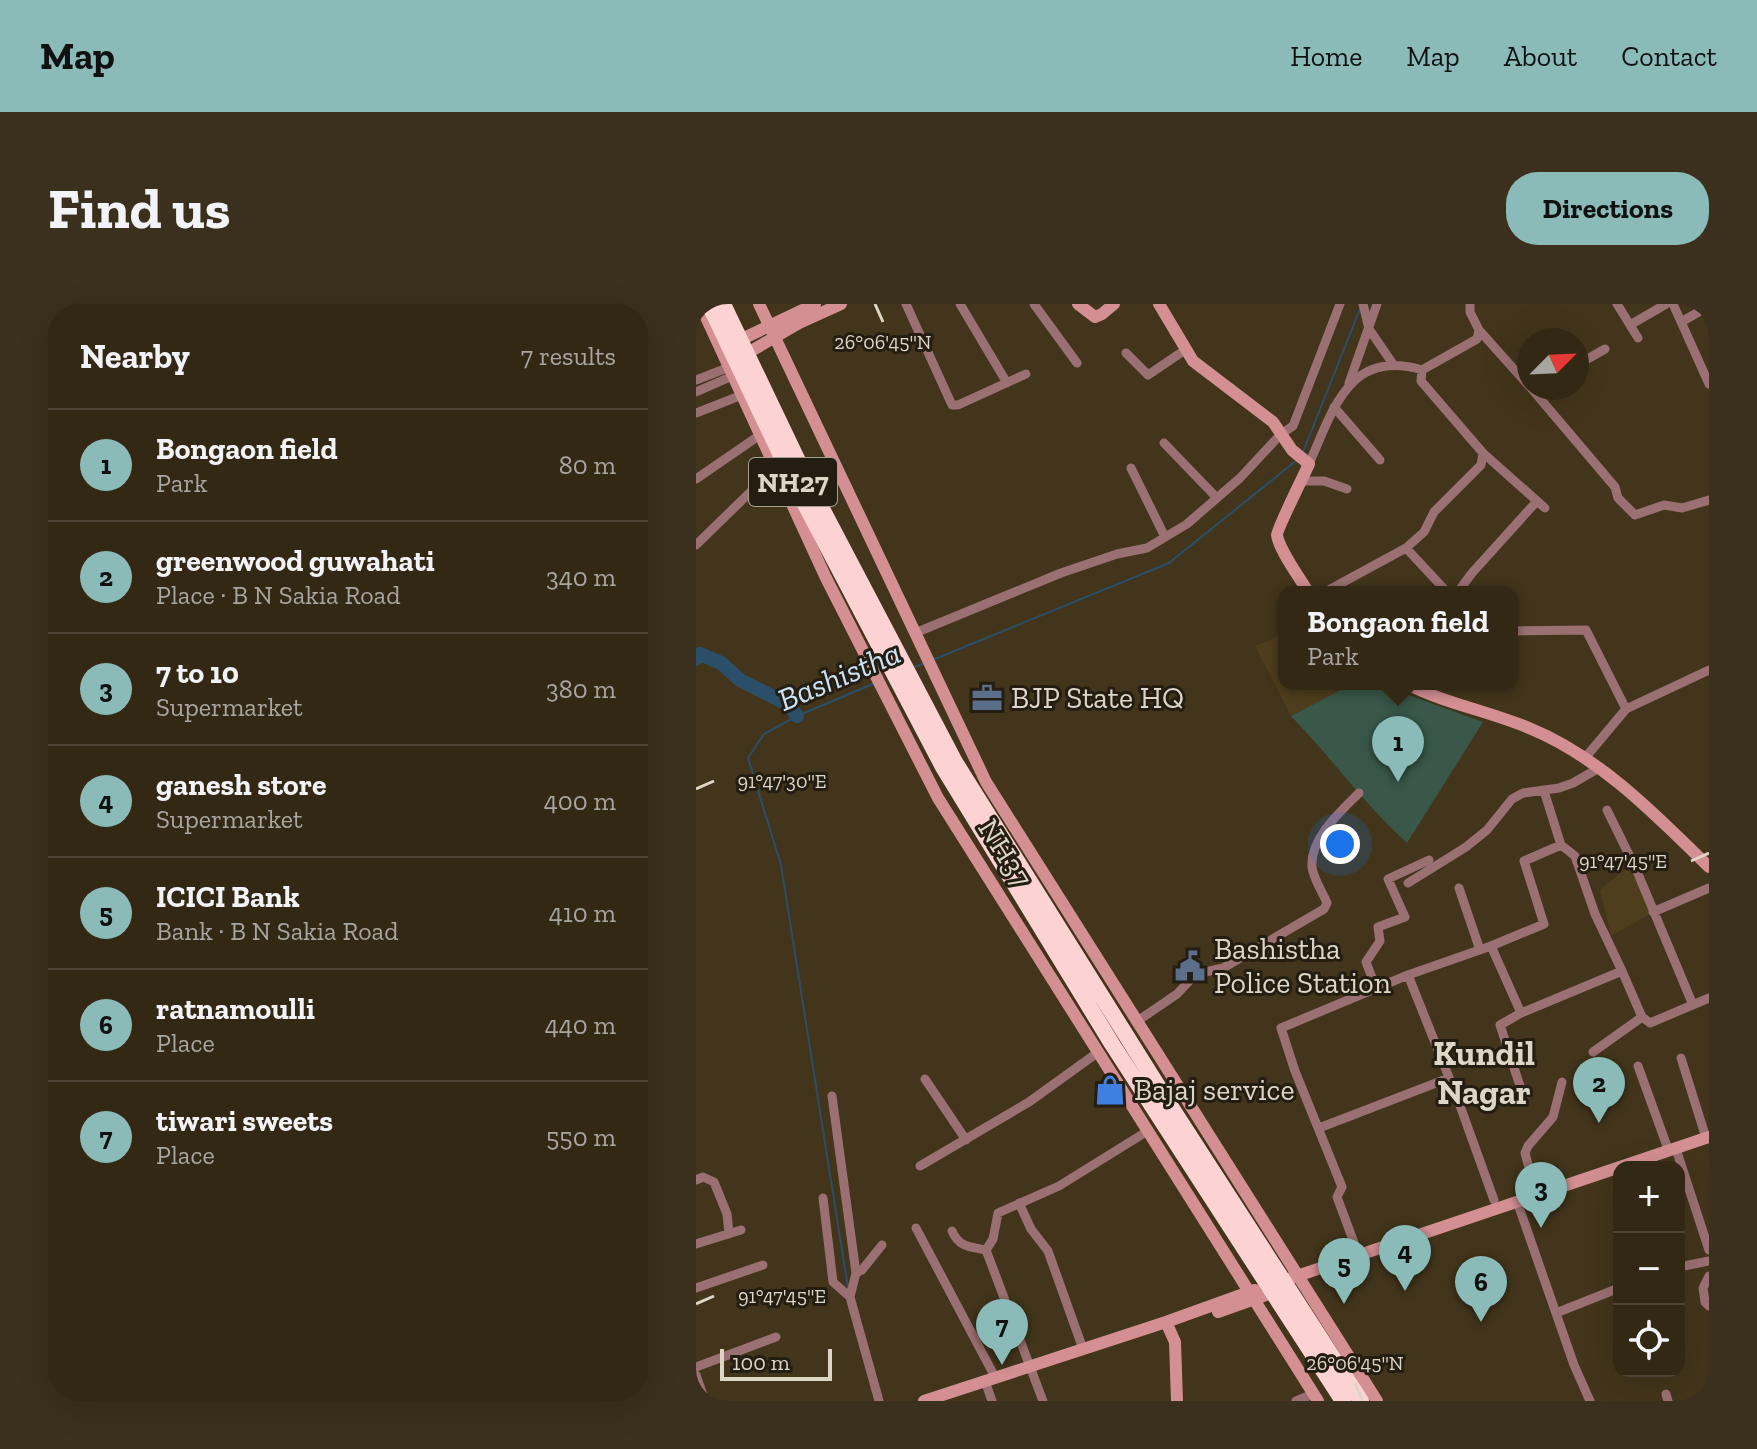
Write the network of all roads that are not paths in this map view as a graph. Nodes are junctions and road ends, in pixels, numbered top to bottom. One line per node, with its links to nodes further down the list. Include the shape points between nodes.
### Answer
1 (700, 304): 31 (street, NH37)
2 (709, 304): 31 (highway, NH27)
3 (723, 304): 31 (highway, NH27)
4 (759, 304): 25 (street)
5 (815, 304): 25 (street)
6 (841, 304): 25 (street)
7 (906, 304): 38 (street, via 952,405)
8 (960, 304): 38 (street)
9 (1034, 304): 32 (street)
10 (1078, 304): 11 (street, via 1095,317)
11 (1114, 304)
12 (1159, 304): 28 (street)
13 (1340, 304): 46 (street, via 1293,426)
14 (1363, 304): 23 (street)
15 (1377, 304): 23 (street)
16 (1470, 304): 24 (street)
17 (1617, 304): 21 (street)
18 (1666, 304): 21 (street)
19 (1673, 304): 22 (street)
20 (1709, 306): 22 (street)
21 (1630, 325): 26 (street)
22 (1683, 327): 40 (street)
23 (1369, 329): 33 (street); 39 (street)
24 (1479, 330): 34 (street, via 1477,339); 35 (street)
25 (773, 333): 31 (street); 67 (street)
26 (1638, 338)
27 (1605, 349): 30 (street)
28 (1185, 350): 29 (street, via 1148,375); 46 (street)
29 (1126, 353)
30 (1589, 358)
31 (737, 363): 37 (street); 41 (street); 42 (street, NH37); 72 (highway, NH27, via 797,489)
32 (1077, 363)
33 (1393, 364): 34 (street); 39 (street)
34 (1422, 370): 49 (street, via 1421,381)
35 (1517, 371)
36 (1026, 374): 38 (street)
37 (696, 380)
38 (1007, 383)
39 (1349, 383): 44 (street)
40 (1709, 383)
41 (696, 392)
42 (742, 395): 45 (street); 47 (street, NH37)
43 (1543, 400): 58 (street, via 1635,515 1664,505 1682,508)
44 (1334, 407): 50 (street); 51 (street)
45 (696, 413)
46 (1281, 434): 51 (street); 57 (street)
47 (760, 435): 52 (street, NH37); 54 (street)
48 (1164, 443): 57 (street)
49 (1483, 453): 61 (street, via 1481,465); 65 (street, via 1541,504)
50 (1380, 460)
51 (1306, 462): 55 (street)
52 (775, 468): 60 (street); 77 (street, NH37)
53 (1131, 468): 59 (street)
54 (696, 479)
55 (1302, 481): 56 (street); 62 (street, via 1277,536)
56 (1347, 489)
57 (1217, 498): 59 (street)
58 (1709, 500)
59 (1165, 537): 67 (street, via 1147,548 1061,573)
60 (696, 545)
61 (1406, 548): 63 (street); 64 (street)
62 (1305, 586)
63 (1336, 586)
64 (1441, 586)
65 (1462, 586)
66 (1518, 631): 70 (street, via 1586,630)
67 (917, 638): 74 (street)
68 (1709, 670): 70 (street)
69 (1431, 690): 71 (street, via 1532,729)
70 (1626, 709): 71 (street)
71 (1585, 758): 73 (street)
72 (949, 765): 74 (street); 77 (street); 79 (highway, NH27)
73 (1599, 768): 75 (street); 82 (street)
74 (986, 782): 96 (street)
75 (1544, 791): 80 (street); 83 (street, via 1512,799 1466,847)
76 (1359, 793): 96 (street, via 1317,843 1312,868 1327,903 1324,909 1223,968 1196,974)
77 (938, 798): 98 (street, NH37)
78 (1607, 810): 86 (street)
79 (987, 826): 156 (highway, NH27, via 1120,1057); 157 (highway, NH27)
80 (1561, 845): 87 (street, via 1524,861 1544,924); 89 (street, via 1575,856)
81 (1429, 860): 91 (street, via 1388,879 1405,917 1378,927 1380,941 1366,962)
82 (1709, 867)
83 (1408, 883)
84 (1459, 888): 88 (street)
85 (1709, 888): 86 (street)
86 (1653, 912): 93 (street)
87 (1491, 946): 88 (street); 94 (street)
88 (1480, 950): 90 (street)
89 (1622, 971): 94 (street); 95 (street)
90 (1408, 975): 91 (street); 101 (street)
91 (1376, 988): 106 (street, via 1281,1028)
92 (1709, 998): 93 (street)
93 (1693, 1005): 95 (street, via 1650,1023)
94 (1521, 1013): 105 (street, via 1500,1025)
95 (1642, 1017): 97 (street)
96 (1136, 1022): 134 (street)
97 (1593, 1052)
98 (1097, 1053): 107 (street, NH37); 109 (street)
99 (1681, 1058): 108 (street)
100 (1638, 1066): 110 (street)
101 (1449, 1078): 106 (street); 117 (street)
102 (925, 1079): 109 (street)
103 (1562, 1082): 115 (street, via 1553,1117 1525,1153)
104 (832, 1096): 132 (street)
105 (1524, 1098)
106 (1319, 1128): 128 (street, via 1342,1187 1337,1197)
107 (1146, 1132): 118 (street, via 1059,1186); 137 (street, NH37)
108 (1708, 1139): 110 (street)
109 (966, 1140): 112 (street)
110 (1673, 1151): 111 (street); 115 (street); 127 (street)
111 (1649, 1161)
112 (920, 1166)
113 (1613, 1175): 119 (street)
114 (696, 1180): 123 (street, via 714,1182)
115 (1536, 1194): 128 (street)
116 (823, 1198): 138 (street, via 833,1282)
117 (1494, 1200)
118 (1019, 1203): 126 (street, via 998,1213); 143 (street, via 1048,1251)
119 (1519, 1207): 134 (street); 140 (street)
120 (916, 1228): 147 (street)
121 (741, 1230): 123 (street)
122 (952, 1231): 126 (street, via 962,1245)
123 (729, 1234): 124 (street)
124 (696, 1244)
125 (882, 1245): 132 (street)
126 (986, 1250): 145 (street)
127 (1709, 1250)
128 (1359, 1256): 134 (street)
129 (1709, 1261): 131 (street)
130 (763, 1265): 135 (street)
131 (1685, 1266)
132 (856, 1273): 138 (street)
133 (1709, 1276): 139 (street, via 1703,1288)
134 (1300, 1278): 137 (street); 158 (street)
135 (696, 1288)
136 (1613, 1290): 140 (street)
137 (1253, 1296): 141 (street); 148 (street, NH37)
138 (850, 1297): 150 (street)
139 (1709, 1306)
140 (1556, 1313): 159 (street)
141 (1167, 1325): 143 (street); 145 (street); 154 (street, via 1175,1342)
142 (776, 1337): 144 (street)
143 (1083, 1349): 145 (street)
144 (696, 1367)
145 (1031, 1369): 147 (street); 153 (street)
146 (696, 1375): 149 (street)
147 (989, 1381): 151 (street); 152 (street)
148 (1316, 1397): 155 (street)
149 (705, 1401)
150 (879, 1401)
151 (924, 1401)
152 (992, 1401)
153 (1043, 1401)
154 (1177, 1401)
155 (1296, 1401)
156 (1343, 1401)
157 (1361, 1401)
158 (1377, 1401)
159 (1590, 1401)

